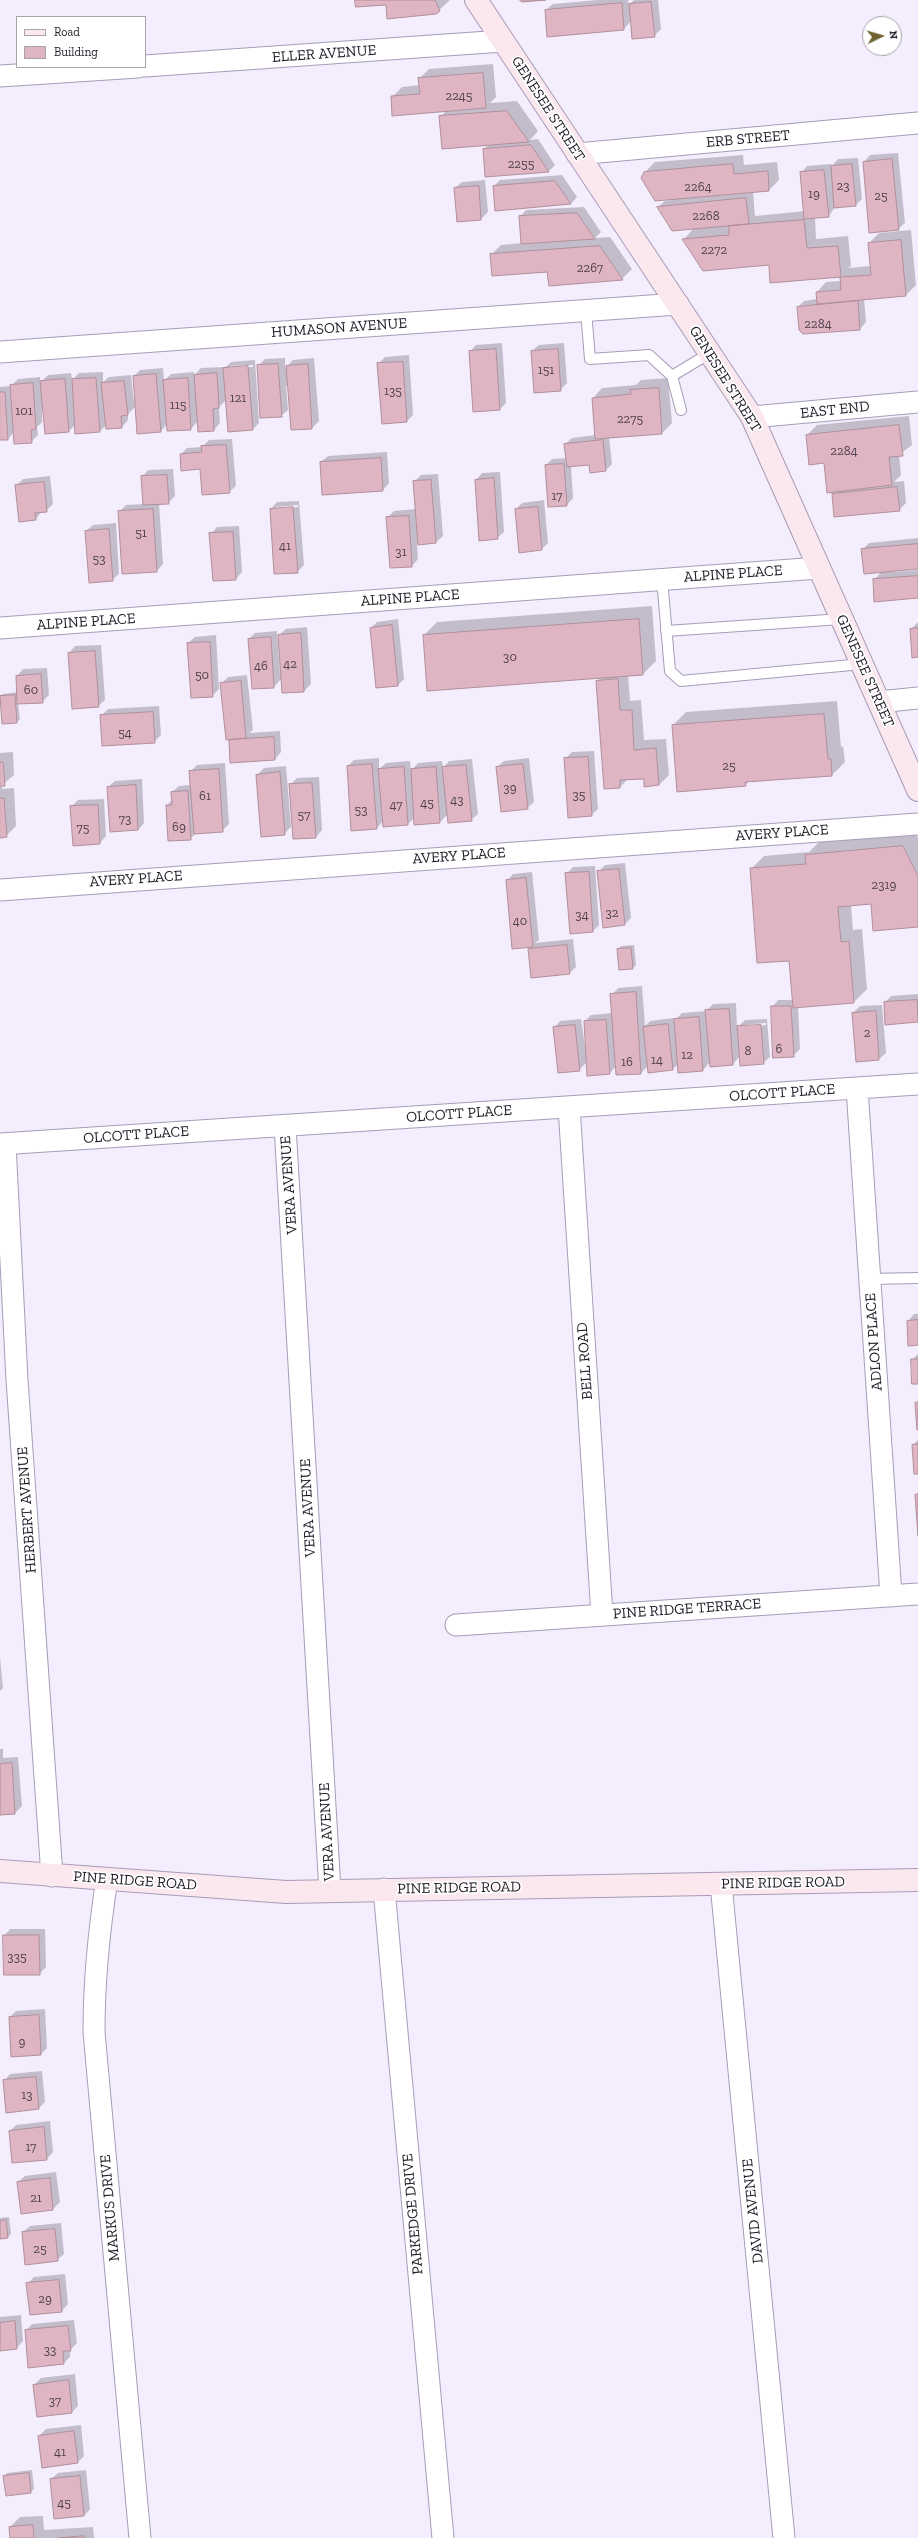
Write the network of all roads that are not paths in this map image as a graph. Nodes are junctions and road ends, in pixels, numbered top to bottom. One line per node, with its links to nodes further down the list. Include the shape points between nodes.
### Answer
1 (476, 0): 2 (street, GENESEE STREET)
2 (503, 41): 3 (street, ELLER AVENUE); 7 (street, GENESEE STREET)
3 (146, 66)
4 (123, 68): 5 (street)
5 (0, 76)
6 (918, 123): 7 (street, ERB STREET)
7 (577, 154): 8 (street, GENESEE STREET)
8 (678, 304): 9 (street, HUMASON AVENUE); 11 (street, GENESEE STREET)
9 (586, 311): 10 (street, HUMASON AVENUE); 12 (lane, via 590,359 649,354)
10 (0, 352)
11 (710, 353): 12 (lane); 15 (street, GENESEE STREET)
12 (672, 376): 14 (lane)
13 (918, 402): 15 (street, EAST END)
14 (681, 410)
15 (752, 417): 16 (street, GENESEE STREET)
16 (819, 568): 17 (street, ALPINE PLACE); 18 (street, GENESEE STREET)
17 (662, 579): 19 (street, ALPINE PLACE); 20 (lane)
18 (842, 619): 20 (lane); 21 (street, GENESEE STREET)
19 (0, 628)
20 (666, 631): 21 (lane, via 670,671 681,681)
21 (862, 664): 23 (street, GENESEE STREET)
22 (918, 698): 23 (street)
23 (879, 702): 24 (street, GENESEE STREET)
24 (918, 790)
25 (918, 824): 26 (street, AVERY PLACE)
26 (0, 890)
27 (918, 1084): 28 (street, OLCOTT PLACE)
28 (857, 1088): 29 (street, OLCOTT PLACE); 33 (street, ADLON PLACE)
29 (569, 1107): 30 (street, OLCOTT PLACE); 36 (street, BELL ROAD)
30 (285, 1126): 31 (street, OLCOTT PLACE); 44 (street, VERA AVENUE)
31 (3, 1144): 39 (street, HERBERT AVENUE)
32 (918, 1278): 33 (lane)
33 (869, 1279): 35 (street, ADLON PLACE)
34 (918, 1594): 35 (street, PINE RIDGE TERRACE)
35 (891, 1596): 36 (street, PINE RIDGE TERRACE)
36 (602, 1615): 37 (street, PINE RIDGE TERRACE)
37 (456, 1625)
38 (0, 1871): 39 (street, PINE RIDGE ROAD)
39 (52, 1876): 40 (street, PINE RIDGE ROAD)
40 (107, 1879): 44 (street, PINE RIDGE ROAD, via 286,1892); 45 (street, MARKUS DRIVE, via 100,1922 94,2032)
41 (918, 1880): 42 (street, PINE RIDGE ROAD)
42 (721, 1884): 43 (street, PINE RIDGE ROAD); 47 (street, DAVID AVENUE)
43 (384, 1890): 44 (street, PINE RIDGE ROAD); 46 (street, PARKEDGE DRIVE)
44 (330, 1891)
45 (140, 2538)
46 (443, 2538)
47 (784, 2538)

